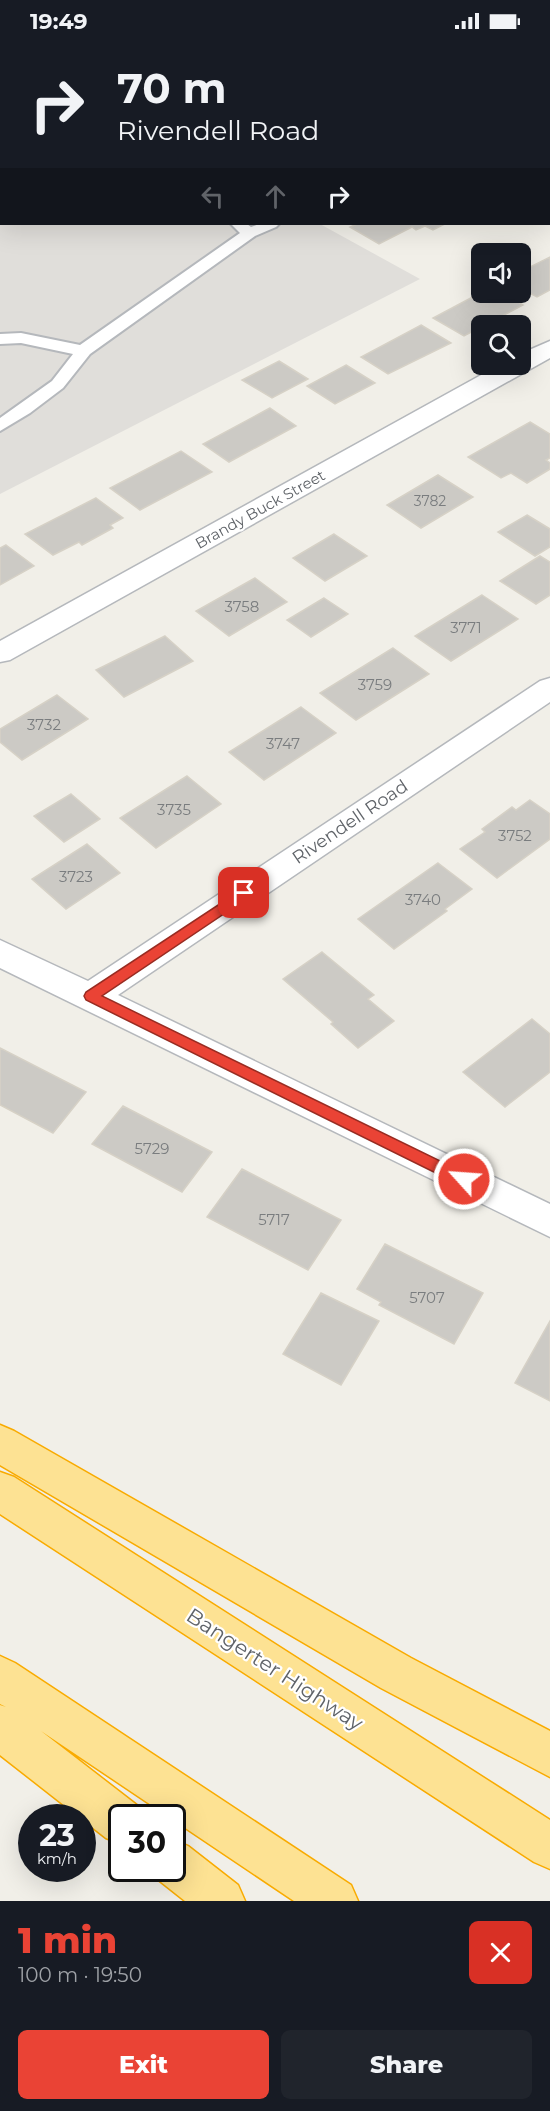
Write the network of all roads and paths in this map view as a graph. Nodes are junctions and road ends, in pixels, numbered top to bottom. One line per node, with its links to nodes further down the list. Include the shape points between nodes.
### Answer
1 (264, 225): 2 (lane)
2 (244, 228): 5 (lane)
3 (0, 339): 5 (lane, via 21,338)
4 (550, 348): 6 (street, Brandy Buck Street)
5 (83, 351): 8 (lane, via 73,370 53,389)
6 (531, 358)
7 (500, 375): 9 (street, Brandy Buck Street)
8 (0, 426)
9 (0, 653)
10 (550, 688): 12 (street, Rivendell Road)
11 (0, 953): 12 (street)
12 (91, 996): 13 (street)
13 (549, 1219)
14 (0, 1444): 18 (highway, via 396,1673)
15 (0, 1491): 20 (highway, Bangerter Highway)
16 (0, 1678): 23 (highway)
17 (0, 1727): 19 (highway)
18 (550, 1755)
19 (108, 1811)
20 (550, 1846)
21 (186, 1873): 22 (highway)
22 (222, 1901)
23 (335, 1901)

